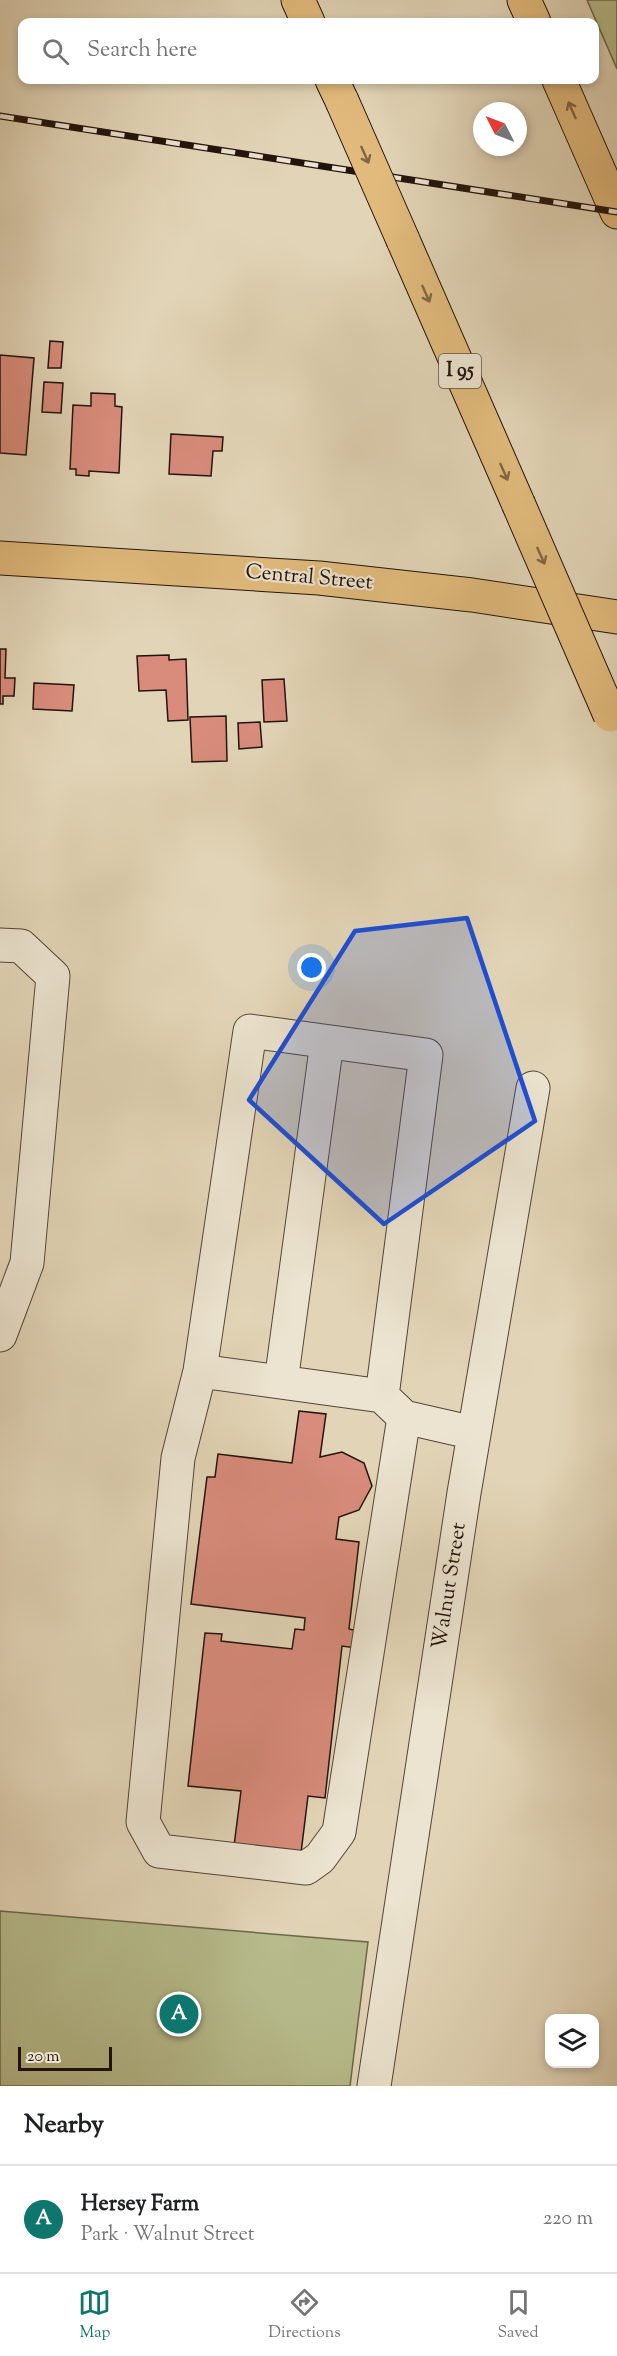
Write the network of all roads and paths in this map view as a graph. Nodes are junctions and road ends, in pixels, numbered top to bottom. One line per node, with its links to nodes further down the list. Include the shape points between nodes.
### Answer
1 (298, 0): 3 (main road)
2 (524, 0): 4 (main road)
3 (306, 18)
4 (532, 18)
5 (561, 84): 7 (main road, one-way to 5)
6 (337, 90): 10 (main road, I 95, one-way to 10, bridge)
7 (617, 212)
8 (0, 558): 9 (main road, Central Street, via 319,578)
9 (617, 617)
10 (614, 723)
11 (0, 945): 14 (street, via 21,946 53,976 27,1263)
12 (327, 1042): 15 (street, via 250,1031); 16 (street); 17 (street, via 426,1055)
13 (533, 1088): 18 (street, Walnut Street)
14 (0, 1335)
15 (201, 1371): 16 (street); 17 (street, via 178,1458 143,1822 159,1851 306,1868 320,1858 339,1832)
16 (281, 1382): 17 (street)
17 (393, 1406): 18 (street)
18 (474, 1432): 19 (street, Walnut Street)
19 (374, 2086)

